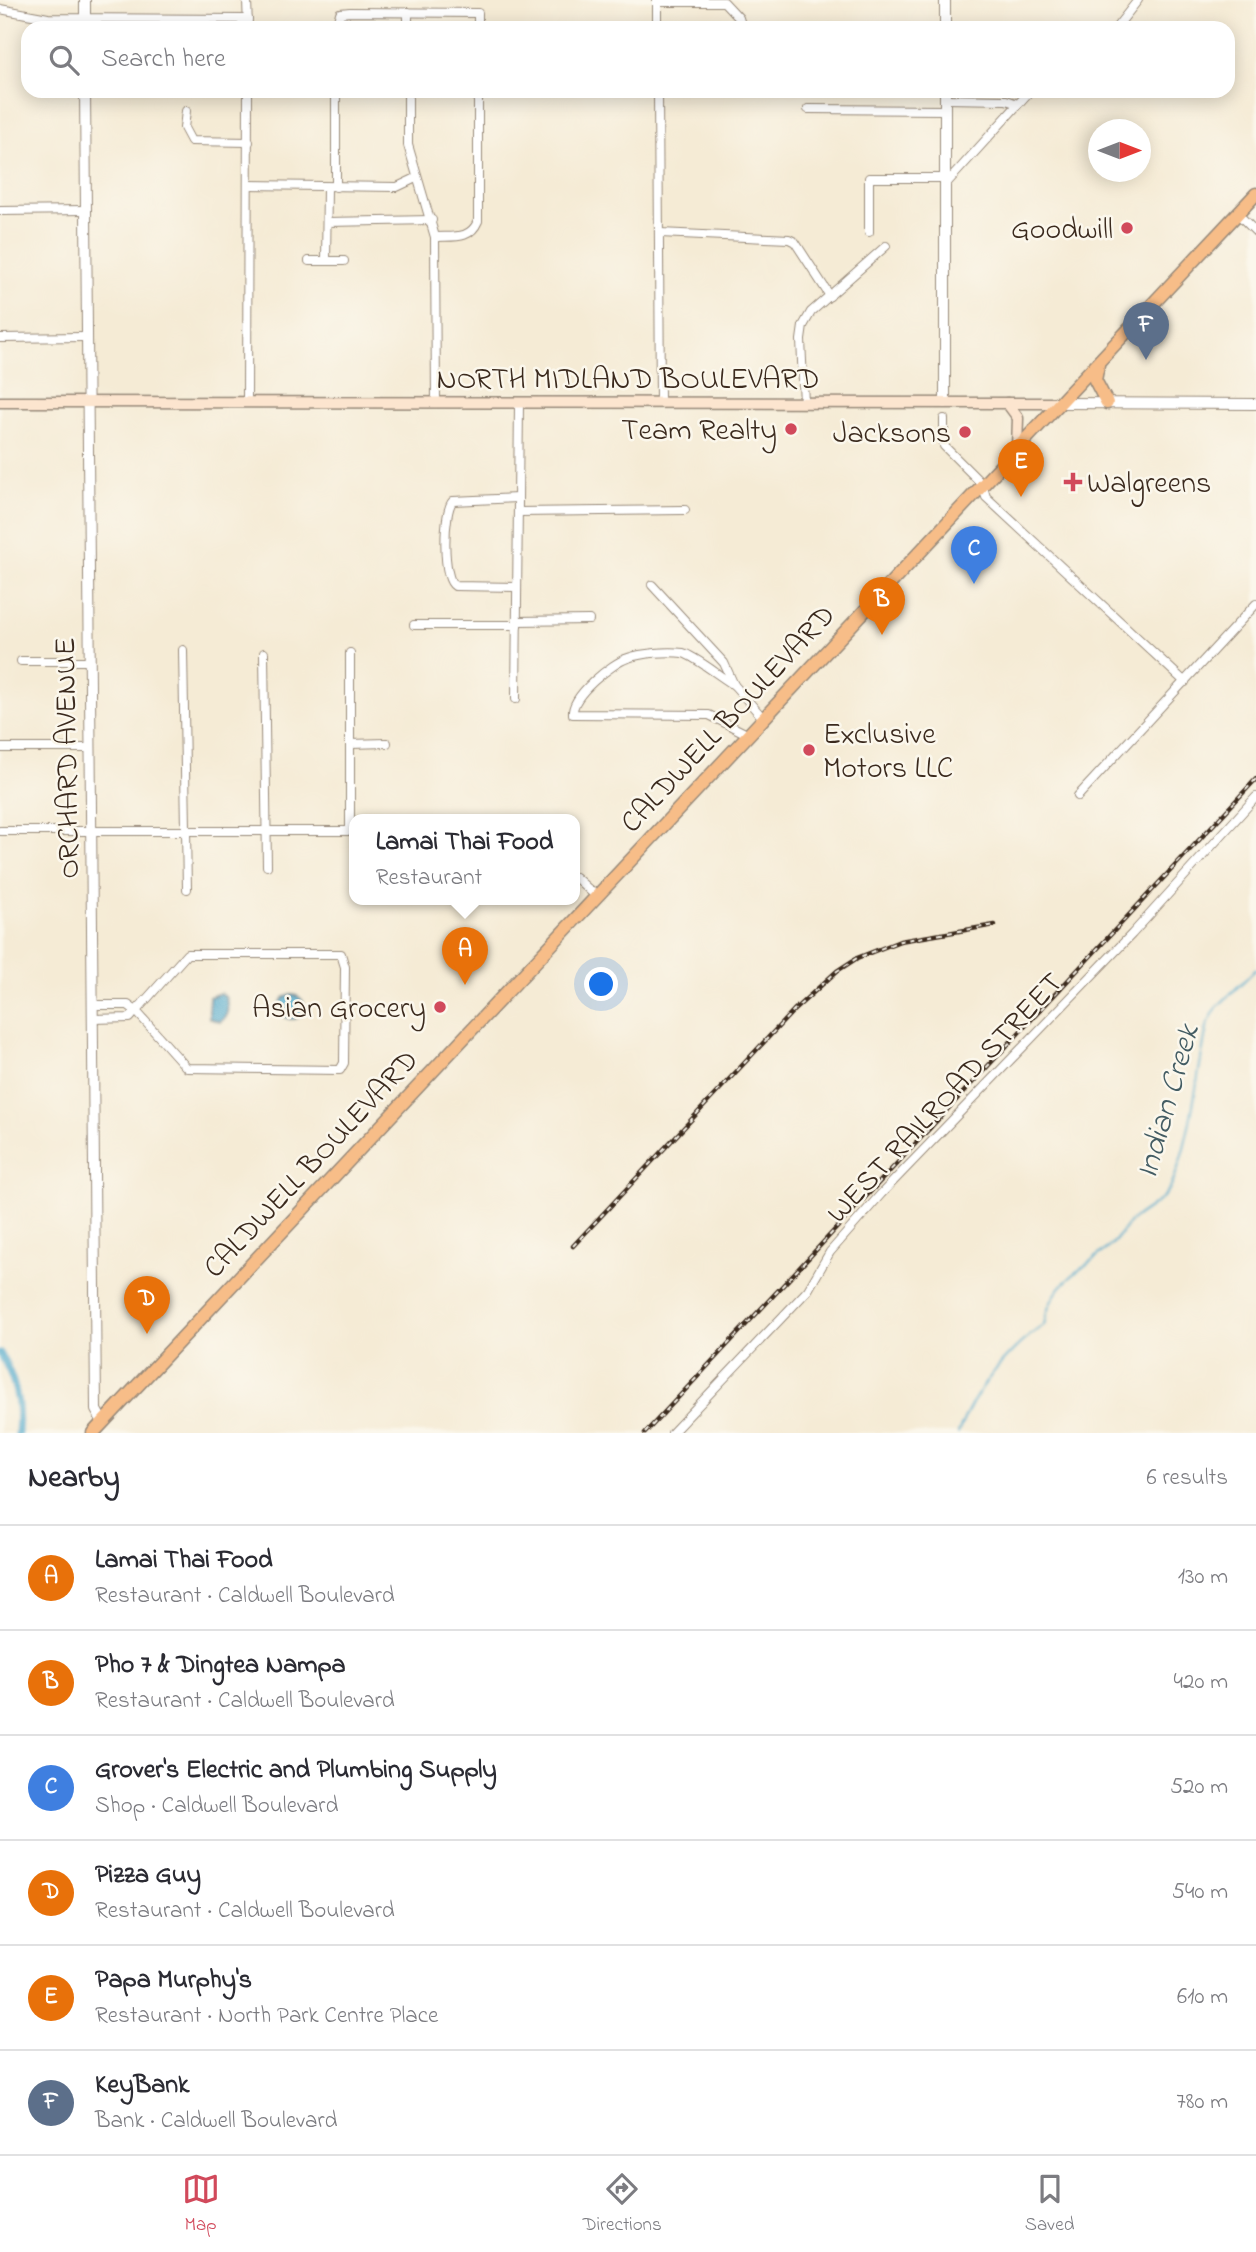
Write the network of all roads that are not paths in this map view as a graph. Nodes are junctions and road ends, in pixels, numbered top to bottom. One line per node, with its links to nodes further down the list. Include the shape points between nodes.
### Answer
1 (85, 0): 9 (street)
2 (247, 0): 10 (street)
3 (945, 0): 16 (street)
4 (1138, 0): 17 (street)
5 (657, 1): 14 (street); 15 (street, via 724,2)
6 (0, 9): 8 (street)
7 (408, 12): 11 (street, via 340,13); 12 (street); 13 (street, via 478,13)
8 (66, 21)
9 (85, 21)
10 (248, 21)
11 (338, 21)
12 (408, 21)
13 (478, 21)
14 (657, 21)
15 (740, 21)
16 (945, 21)
17 (1122, 21)
18 (85, 98): 35 (street, ORCHARD AVENUE)
19 (248, 98): 29 (street)
20 (336, 98): 33 (street)
21 (408, 98): 30 (street, via 408,145)
22 (478, 98): 43 (street, via 478,221 465,236)
23 (658, 98): 42 (street)
24 (1024, 98): 26 (street)
25 (945, 100): 26 (street); 27 (street); 31 (street)
26 (1018, 104): 31 (street)
27 (808, 109)
28 (186, 111): 29 (street, via 184,128 191,141)
29 (249, 142): 32 (street)
30 (416, 178): 33 (street, via 397,187); 38 (street)
31 (945, 181): 40 (street, via 869,178); 59 (street)
32 (248, 186): 33 (street); 54 (street)
33 (332, 188): 39 (street)
34 (1256, 194): 37 (main road, CALDWELL BOULEVARD)
35 (86, 210): 36 (street); 49 (street, ORCHARD AVENUE)
36 (0, 211)
37 (1237, 213): 41 (street); 51 (main road, CALDWELL BOULEVARD)
38 (432, 220): 39 (street); 43 (street)
39 (327, 222): 46 (street)
40 (869, 232)
41 (1256, 232)
42 (660, 233): 48 (street, via 789,239); 57 (street)
43 (435, 237): 55 (street)
44 (886, 246): 48 (street)
45 (309, 261): 46 (street)
46 (327, 261): 47 (street)
47 (344, 261)
48 (830, 296): 58 (street, via 803,326)
49 (86, 337): 50 (street); 52 (street, ORCHARD AVENUE)
50 (0, 338)
51 (1098, 364): 61 (main road, CALDWELL BOULEVARD); 62 (main road, via 1095,380)
52 (86, 401): 53 (main road, NORTH MIDLAND BOULEVARD); 54 (main road, NORTH MIDLAND BOULEVARD); 80 (street, ORCHARD AVENUE)
53 (0, 402)
54 (247, 402): 55 (main road, NORTH MIDLAND BOULEVARD)
55 (436, 402): 56 (main road, NORTH MIDLAND BOULEVARD)
56 (519, 403): 57 (main road, NORTH MIDLAND BOULEVARD); 67 (street)
57 (660, 403): 58 (main road, NORTH MIDLAND BOULEVARD)
58 (804, 403): 59 (main road, NORTH MIDLAND BOULEVARD)
59 (945, 403): 60 (main road, NORTH MIDLAND BOULEVARD)
60 (1007, 403): 61 (main road, NORTH MIDLAND BOULEVARD); 65 (main road, via 1019,424)
61 (1060, 403): 62 (street, NORTH MIDLAND BOULEVARD); 65 (main road, CALDWELL BOULEVARD)
62 (1107, 403): 63 (street, NORTH MIDLAND BOULEVARD)
63 (1256, 404)
64 (944, 419): 66 (street, via 944,446)
65 (1017, 447): 66 (main road, CALDWELL BOULEVARD)
66 (982, 484): 81 (street, via 986,497); 84 (main road, CALDWELL BOULEVARD)
67 (518, 498): 69 (street); 71 (street, via 449,504 446,562 447,578 455,586)
68 (685, 510): 69 (street)
69 (518, 512): 71 (street)
70 (652, 585): 82 (street, via 724,663)
71 (517, 587): 74 (street)
72 (1256, 604): 81 (street)
73 (589, 620): 74 (street)
74 (517, 623): 75 (street); 83 (street)
75 (414, 625)
76 (183, 650): 95 (street)
77 (264, 653): 96 (street)
78 (350, 653): 87 (street)
79 (21, 661): 80 (street)
80 (89, 661): 89 (street, ORCHARD AVENUE)
81 (1185, 682): 90 (street)
82 (733, 685): 84 (street); 85 (street, via 685,653 631,656 610,667 572,708 573,714 709,715)
83 (516, 699)
84 (763, 718): 85 (main road, CALDWELL BOULEVARD)
85 (747, 734): 101 (main road, CALDWELL BOULEVARD)
86 (387, 743): 87 (street)
87 (350, 744): 92 (street)
88 (0, 748): 89 (street)
89 (90, 748): 94 (street, ORCHARD AVENUE)
90 (1079, 796)
91 (1256, 797): 107 (street, WEST RAILROAD STREET, via 881,1194 830,1252 808,1290)
92 (352, 814)
93 (0, 831): 94 (street)
94 (91, 831): 95 (street); 102 (street, ORCHARD AVENUE)
95 (186, 831): 96 (street); 100 (street)
96 (267, 831): 97 (street); 98 (street)
97 (349, 831)
98 (267, 866)
99 (580, 882): 101 (street)
100 (187, 889)
101 (596, 896): 105 (main road, CALDWELL BOULEVARD)
102 (93, 1005): 103 (street, via 128,1005); 104 (street, ORCHARD AVENUE)
103 (136, 1010): 103 (street, via 187,954 341,954 345,967 344,1063 340,1070 323,1072 187,1068); 104 (street, via 130,1018)
104 (93, 1018): 105 (street, ORCHARD AVENUE, via 96,1410)
105 (103, 1422): 106 (main road, CALDWELL BOULEVARD)
106 (93, 1433)
107 (672, 1433)

